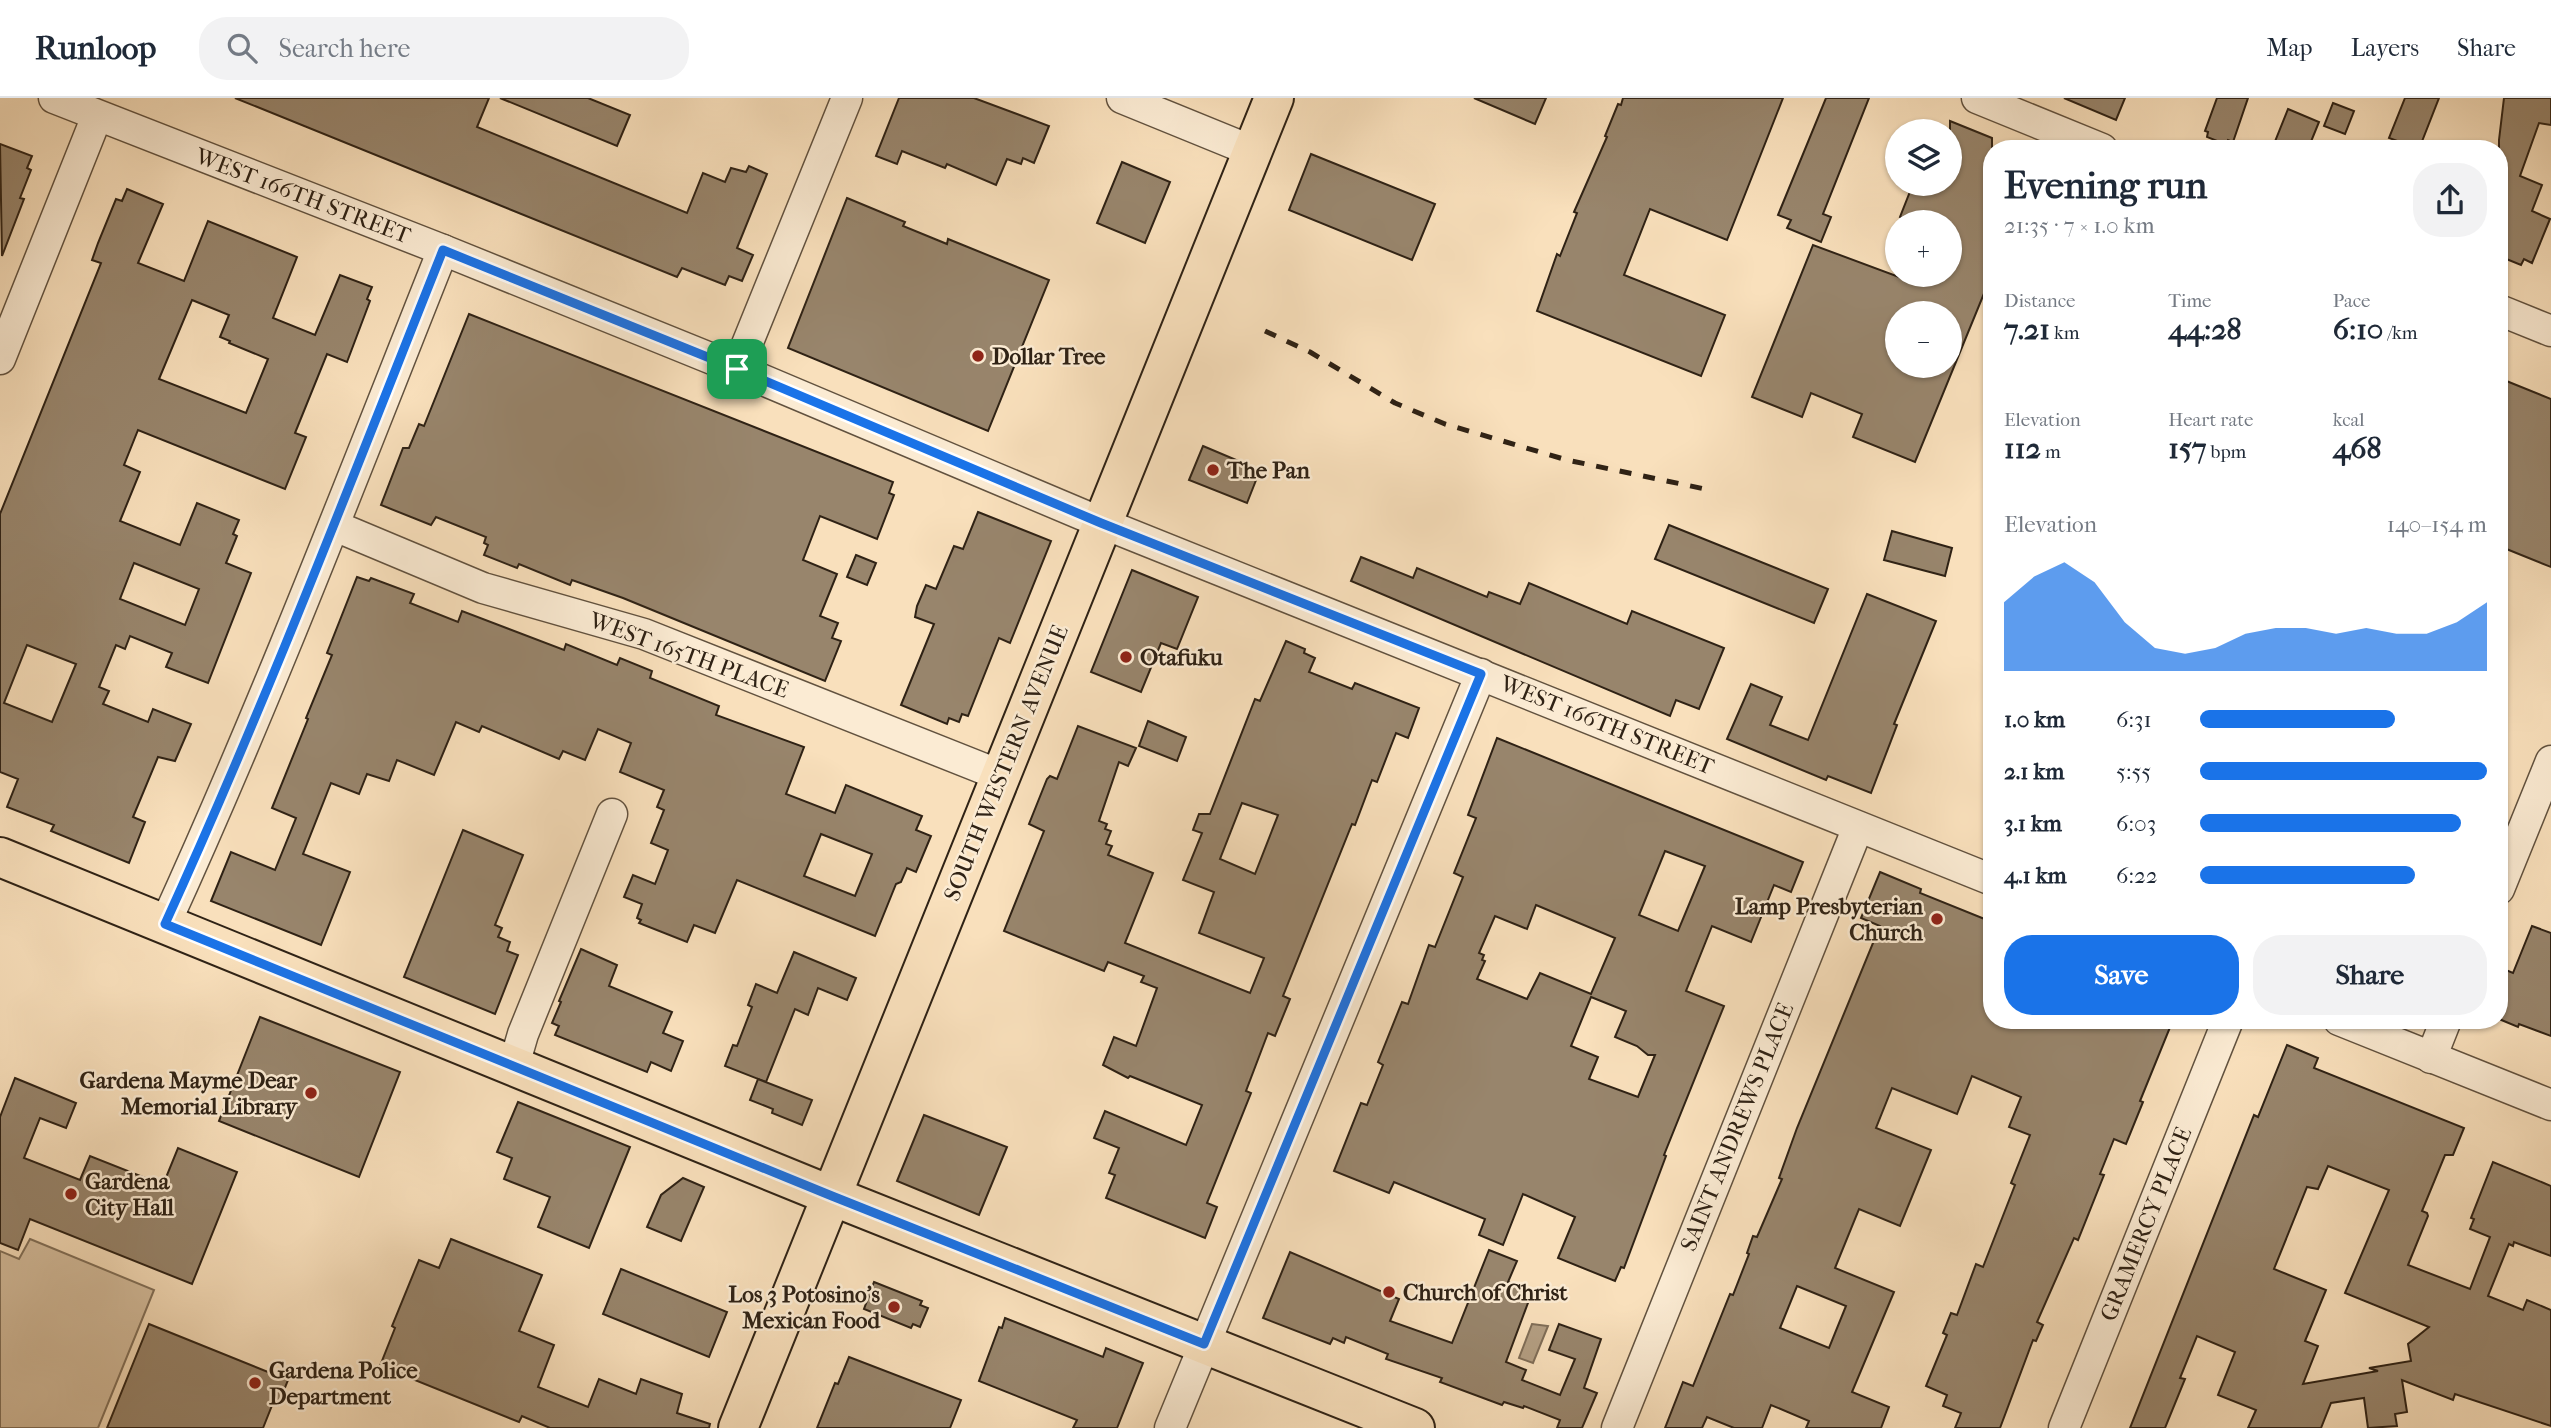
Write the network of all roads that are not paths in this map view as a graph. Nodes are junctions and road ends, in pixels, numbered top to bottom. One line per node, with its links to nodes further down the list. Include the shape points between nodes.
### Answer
1 (54, 98): 6 (street, WEST 166TH STREET)
2 (847, 98): 13 (street)
3 (1122, 98): 8 (street)
4 (1274, 98): 8 (main road, SOUTH WESTERN AVENUE)
5 (1978, 98): 7 (street)
6 (97, 116): 9 (street, WEST 166TH STREET); 12 (street)
7 (2080, 140)
8 (1252, 151): 14 (main road, SOUTH WESTERN AVENUE)
9 (443, 250): 13 (street, WEST 166TH STREET); 15 (street)
10 (2508, 314): 11 (street)
11 (2551, 331)
12 (0, 359)
13 (737, 369): 14 (street, WEST 166TH STREET)
14 (1101, 523): 16 (street, WEST 166TH STREET); 18 (main road, SOUTH WESTERN AVENUE)
15 (335, 526): 18 (street, WEST 165TH PLACE, via 482,588 644,634); 24 (street, via 215,816)
16 (1481, 674): 20 (street, WEST 166TH STREET); 32 (street)
17 (2551, 761): 22 (street)
18 (1002, 776): 31 (main road, SOUTH WESTERN AVENUE)
19 (612, 814): 29 (street)
20 (1858, 827): 23 (street, WEST 166TH STREET); 36 (street, SAINT ANDREWS PLACE)
21 (0, 858): 24 (main road)
22 (2508, 867)
23 (1983, 876)
24 (165, 924): 29 (main road)
25 (2224, 1029): 37 (street, GRAMERCY PLACE)
26 (2361, 1029): 28 (street)
27 (2442, 1029): 28 (street)
28 (2431, 1058): 30 (street)
29 (514, 1065): 31 (main road)
30 (2551, 1105)
31 (832, 1196): 32 (main road); 33 (main road, SOUTH WESTERN AVENUE)
32 (1204, 1344): 34 (street); 35 (main road)
33 (738, 1428)
34 (1170, 1428)
35 (1416, 1428)
36 (1617, 1428)
37 (2064, 1428)

